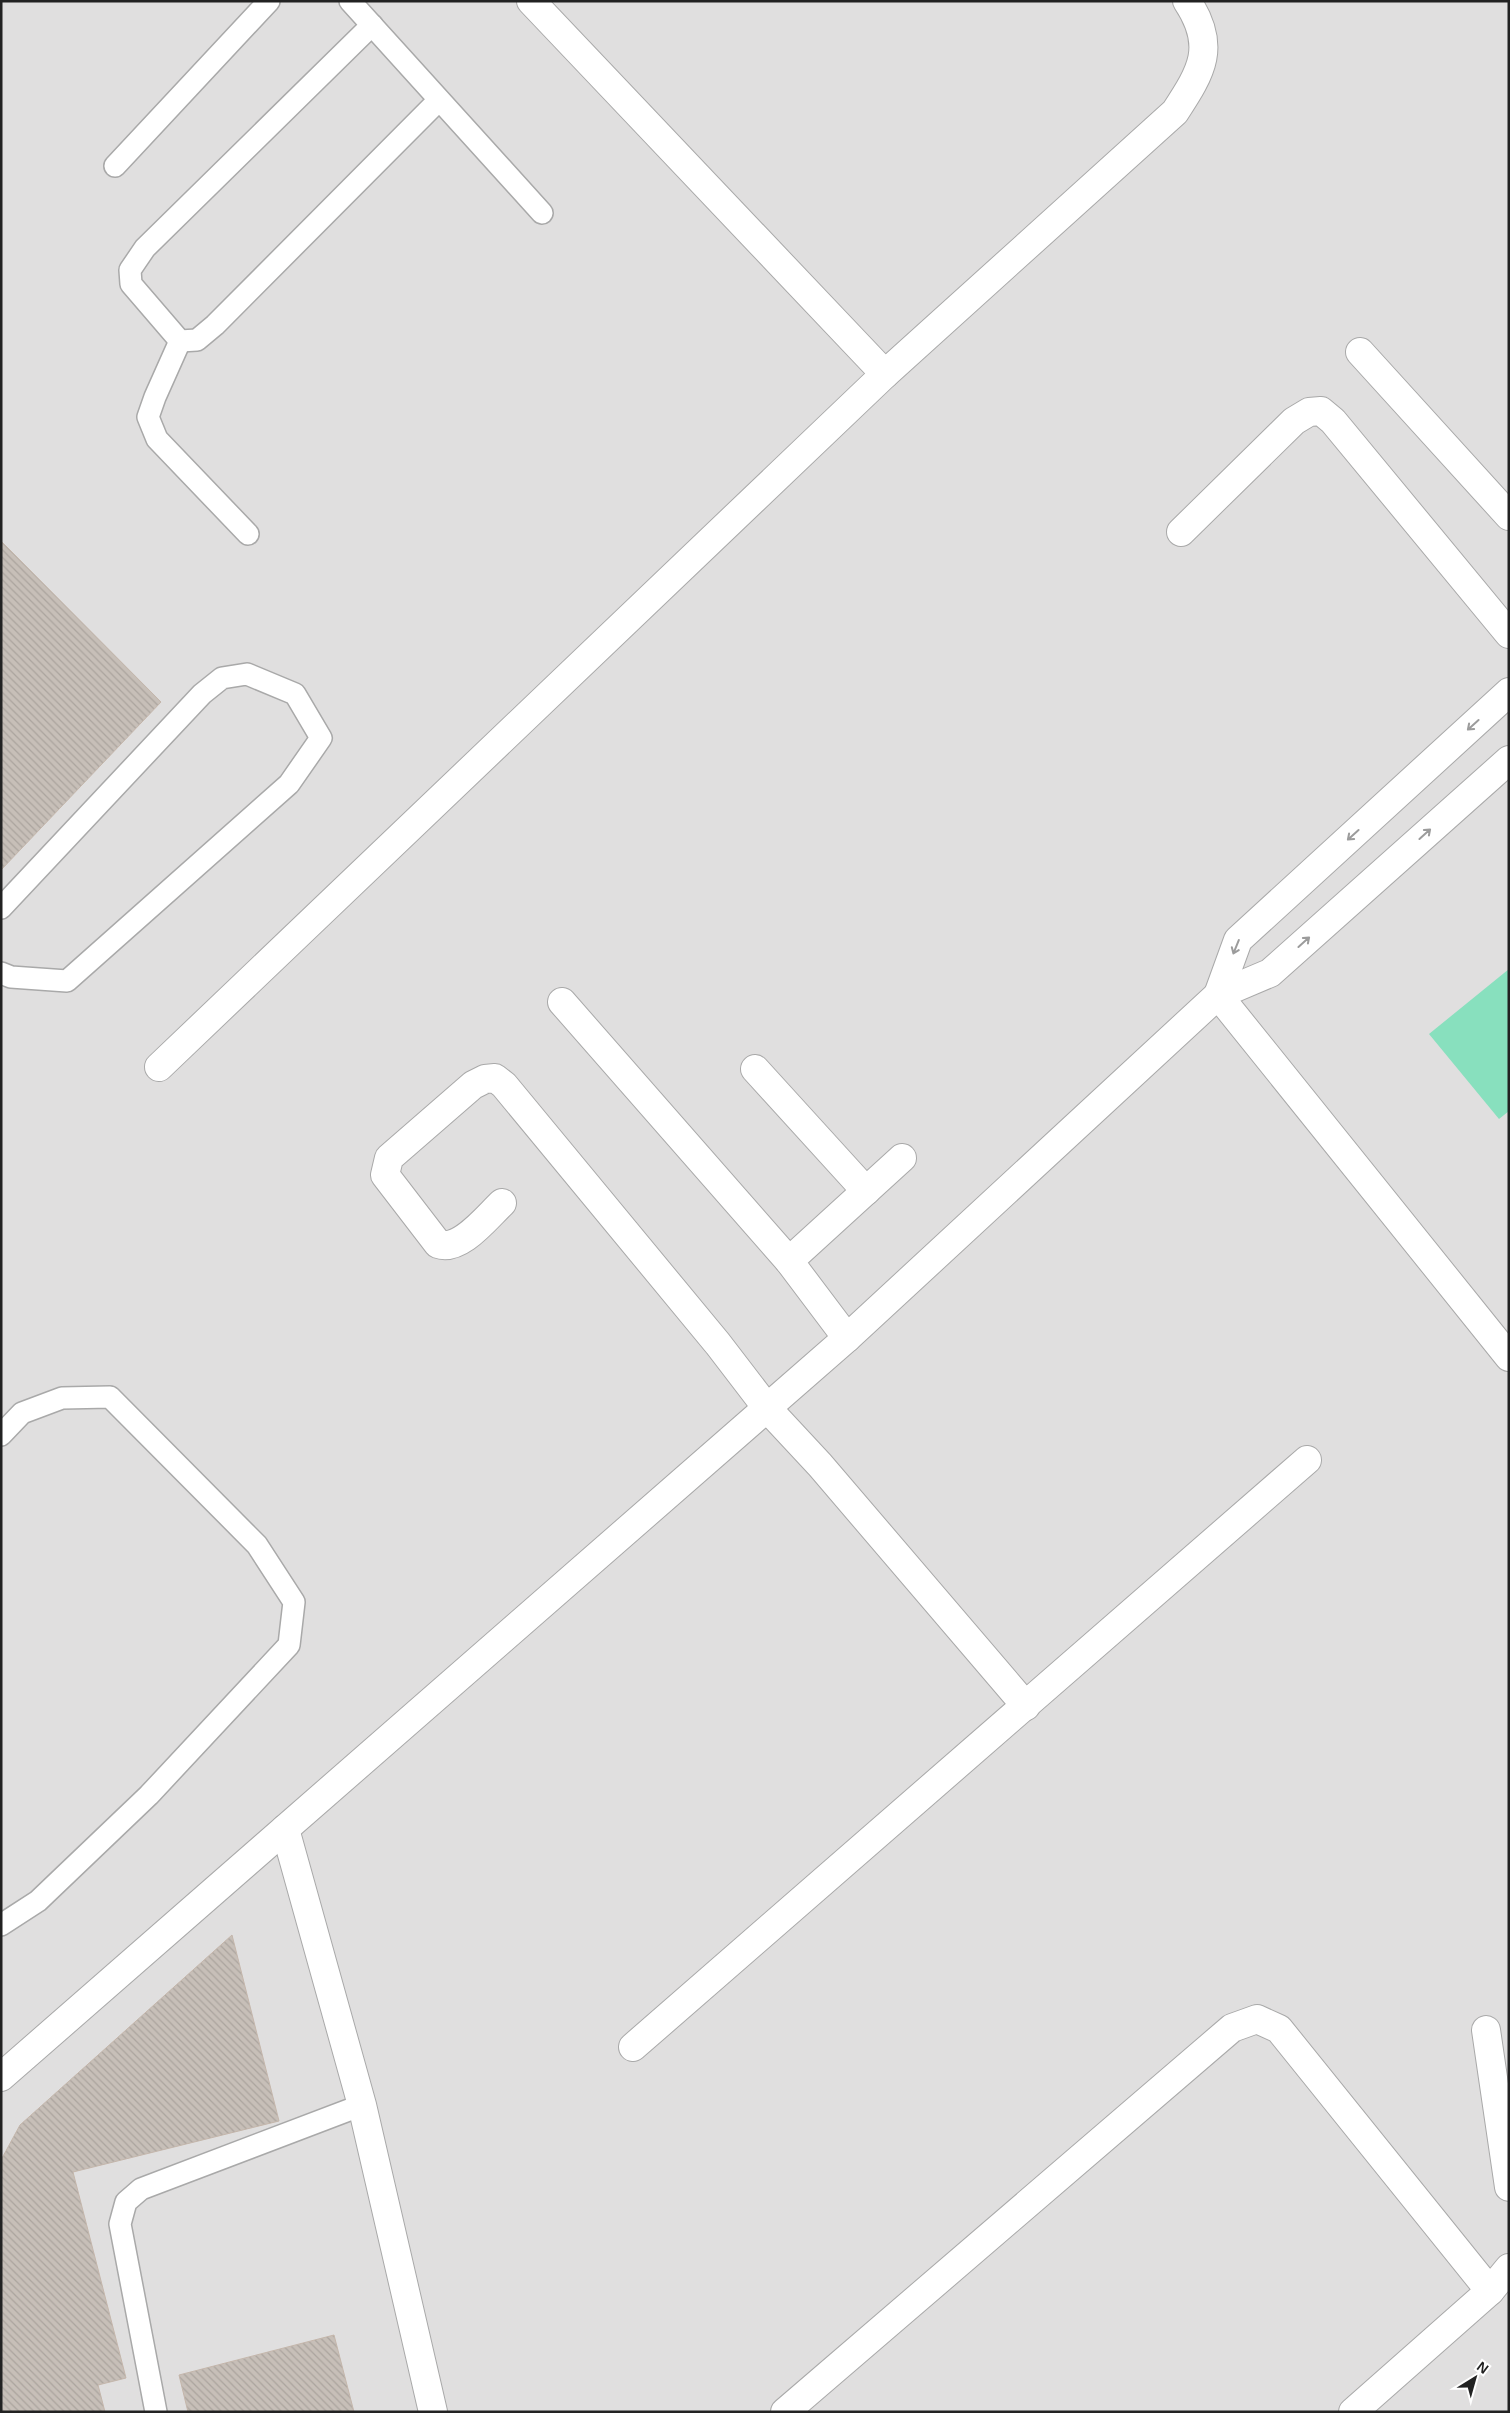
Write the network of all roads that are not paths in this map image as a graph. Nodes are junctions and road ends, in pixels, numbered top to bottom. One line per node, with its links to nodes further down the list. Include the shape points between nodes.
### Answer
1 (269, 1): 7 (lane)
2 (350, 1): 5 (lane)
3 (531, 1): 11 (street)
4 (1187, 1): 11 (street, via 1198,17 1206,46 1196,80 1175,112)
5 (372, 25): 6 (lane); 9 (lane, via 145,248 130,270 131,284)
6 (440, 100): 8 (lane); 9 (lane, via 215,325 197,340)
7 (115, 166)
8 (542, 212)
9 (180, 341): 14 (lane, via 148,417 156,440)
10 (1360, 352): 12 (street)
11 (885, 374): 22 (street)
12 (1509, 516)
13 (1181, 532): 15 (street, via 1294,421 1309,412 1321,411)
14 (248, 534)
15 (1509, 634)
16 (1509, 692): 20 (street, one-way to 20, via 1238,940)
17 (1509, 760): 20 (street, one-way to 17, via 1270,973)
18 (1, 908): 19 (lane, via 202,694 222,678 247,674 295,694 321,738 289,784 68,981)
19 (1, 973)
20 (1218, 995): 28 (street); 29 (street)
21 (562, 1002): 27 (street)
22 (159, 1067)
23 (755, 1069): 25 (street)
24 (902, 1158): 25 (street)
25 (866, 1191): 27 (street)
26 (502, 1203): 30 (street, via 459,1243 446,1247 438,1244 385,1175 389,1158 485,1078 496,1078 504,1085 718,1344)
27 (789, 1261): 28 (street)
28 (847, 1338): 30 (street)
29 (1509, 1357)
30 (766, 1408): 33 (street, via 820,1465); 34 (street)
31 (1, 1434): 35 (lane, via 22,1412 62,1398 110,1397 257,1545 294,1602 289,1645 149,1795 38,1901)
32 (1307, 1460): 33 (street)
33 (1026, 1706): 37 (street)
34 (285, 1829): 38 (street); 39 (street)
35 (1, 1925)
36 (1486, 2030): 40 (street)
37 (633, 2047)
38 (1, 2077)
39 (362, 2105): 43 (lane, via 141,2189 126,2202 120,2224); 44 (street)
40 (1509, 2187)
41 (1509, 2268): 42 (street)
42 (1490, 2291): 45 (street, via 1279,2029 1257,2019 1232,2028); 46 (street)
43 (156, 2412)
44 (433, 2412)
45 (785, 2412)
46 (1353, 2412)

